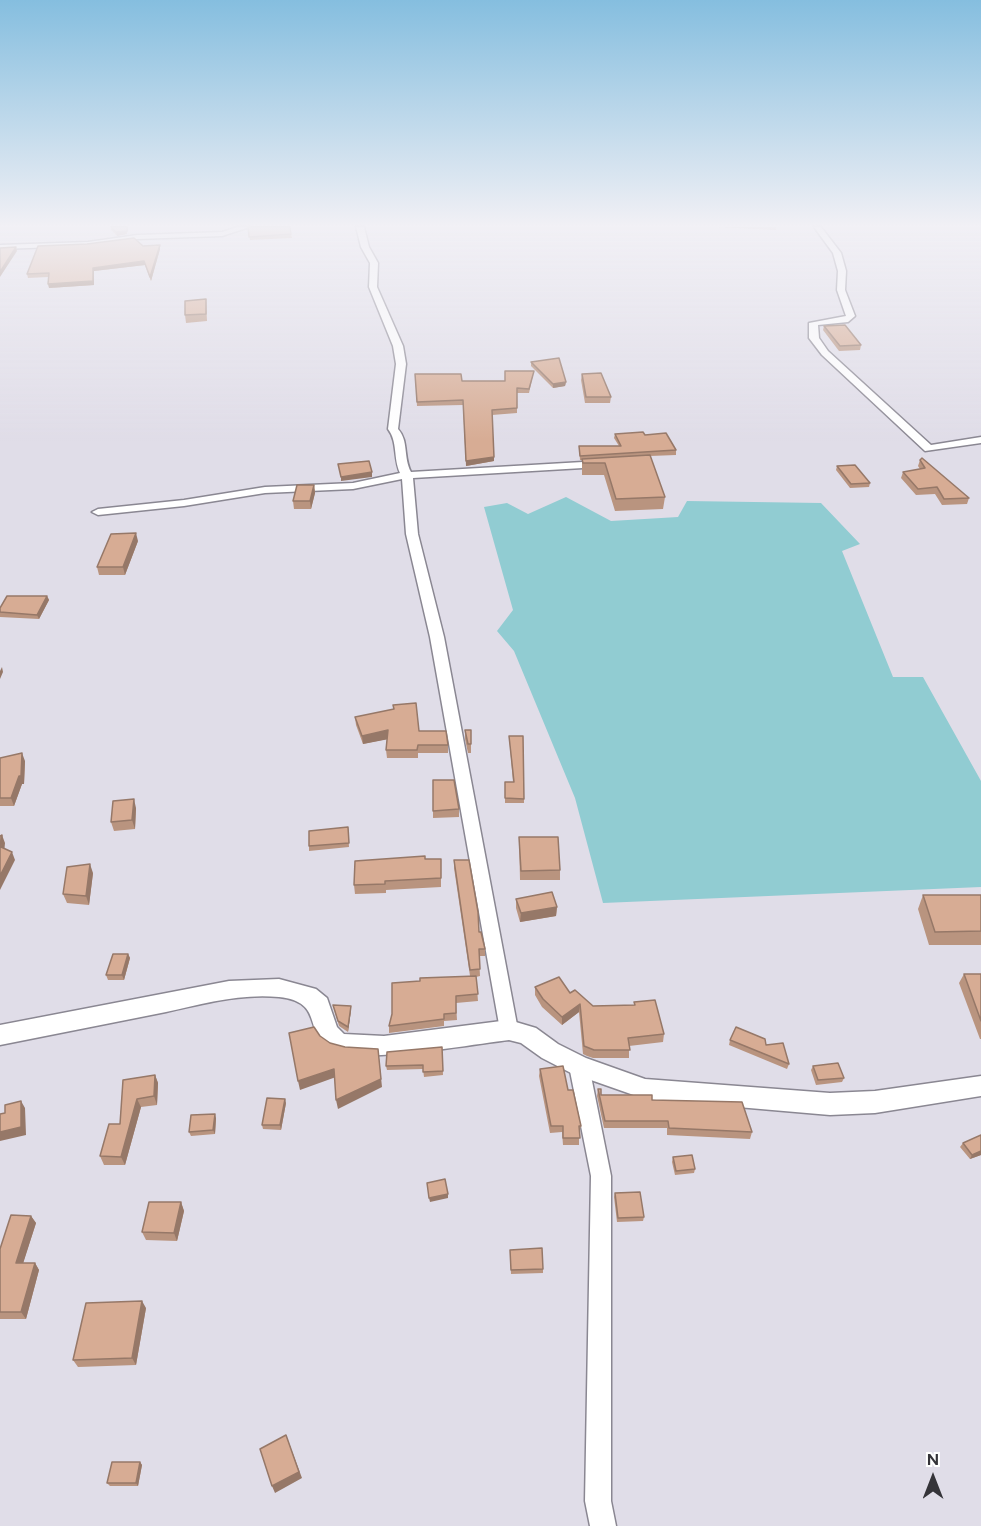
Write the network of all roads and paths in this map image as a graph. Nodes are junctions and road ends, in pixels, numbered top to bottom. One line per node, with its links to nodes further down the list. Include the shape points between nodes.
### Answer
1 (377, 298): 5 (street, via 398,346 401,364 393,429 399,436 400,462)
2 (844, 298): 3 (street, via 851,316 848,319 813,324 814,338 825,353 929,449)
3 (981, 440)
4 (614, 464): 5 (street)
5 (407, 474): 6 (street, via 353,486 265,490); 7 (street, via 412,534 437,637)
6 (98, 512)
7 (509, 1030): 8 (street, via 384,1046 339,1043 327,1032 320,1005 308,995 279,988 229,990); 9 (street, via 528,1035)
8 (0, 1035)
9 (579, 1066): 10 (street, via 645,1089 806,1102 875,1102); 11 (street, via 602,1176 598,1501)
10 (981, 1086)
11 (603, 1526)

